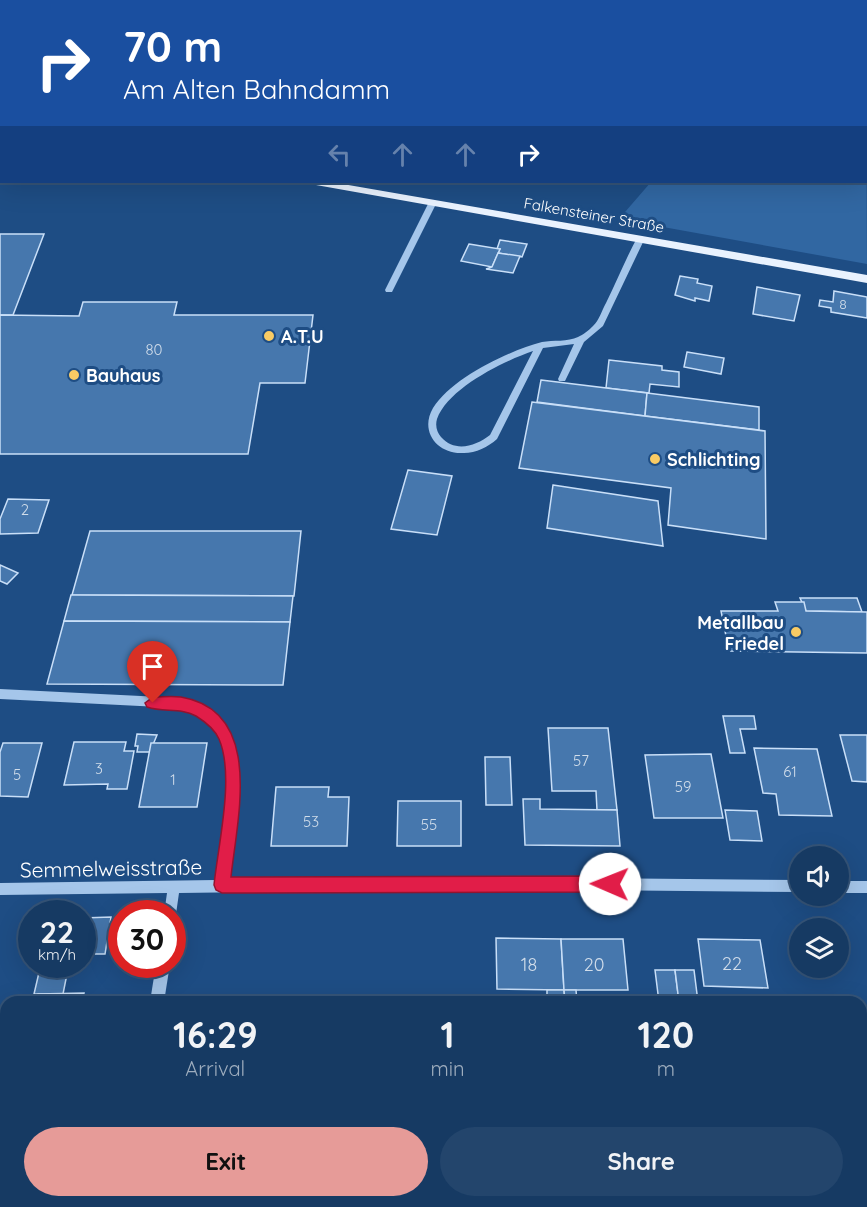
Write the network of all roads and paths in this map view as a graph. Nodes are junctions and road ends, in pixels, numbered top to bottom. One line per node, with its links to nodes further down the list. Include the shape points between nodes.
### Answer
1 (322, 183): 2 (main road, Falkensteiner Straße)
2 (433, 202): 3 (main road, Falkensteiner Straße); 5 (street)
3 (641, 238): 4 (main road, Falkensteiner Straße); 6 (street, via 599,326)
4 (867, 279)
5 (389, 290)
6 (580, 340): 7 (street); 8 (street)
7 (540, 346): 7 (street, via 501,362 464,384 437,409 431,423 442,444 468,450 484,446 494,437)
8 (562, 379)
9 (0, 694): 10 (street, via 181,703 203,712 221,728 231,758 233,787)
10 (222, 885): 11 (street, Semmelweisstraße); 13 (street, Semmelweisstraße)
11 (789, 886)
12 (849, 886): 14 (street)
13 (174, 887): 15 (street, Semmelweisstraße); 16 (street)
14 (867, 887)
15 (0, 889)
16 (172, 900)
17 (161, 978): 18 (street)
18 (158, 996)

